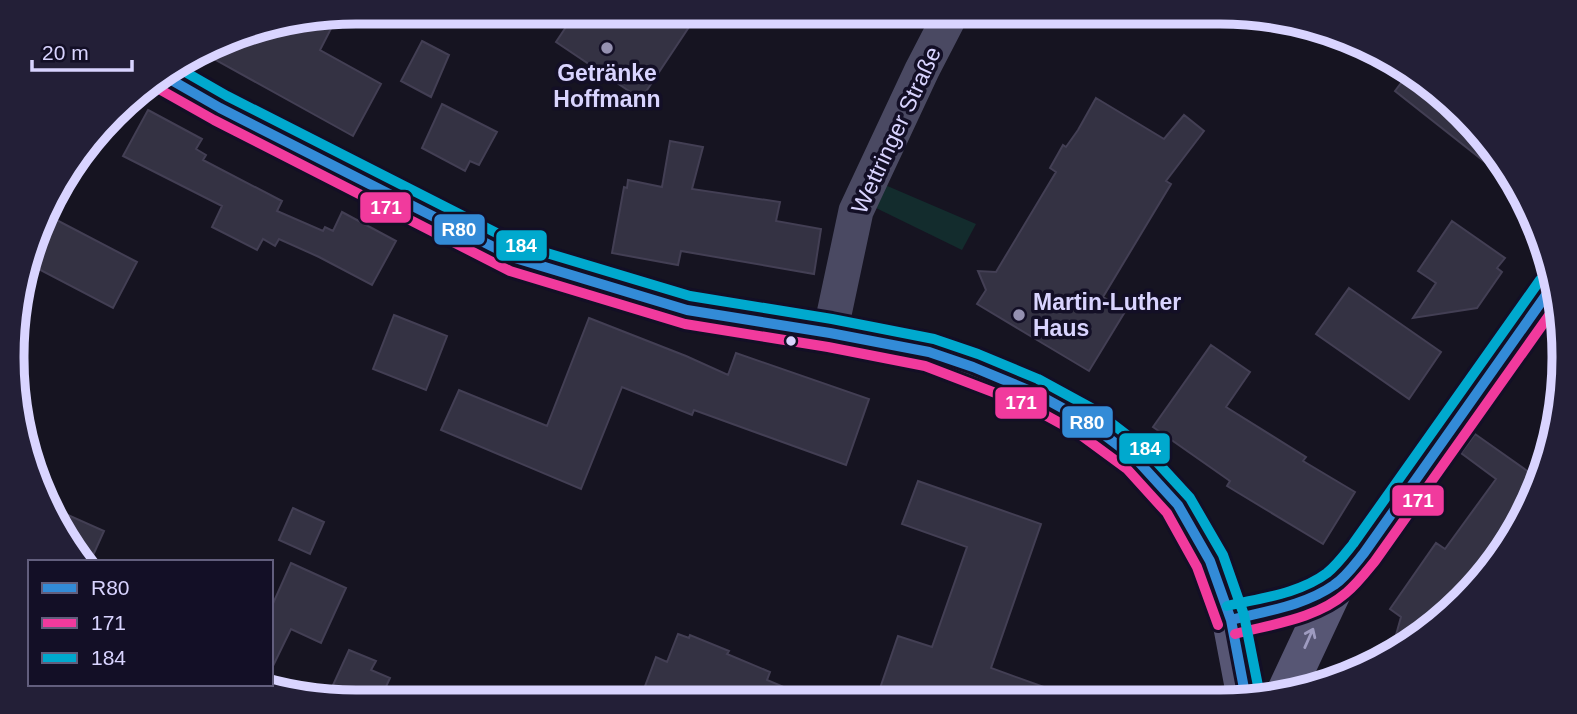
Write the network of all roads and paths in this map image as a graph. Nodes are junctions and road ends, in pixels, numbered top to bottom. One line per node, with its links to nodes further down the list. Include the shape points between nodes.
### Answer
1 (946, 24): 4 (street, Wettringer Straße, via 856,211)
2 (172, 81): 4 (main road, via 515,258 687,310)
3 (1546, 294): 5 (main road, via 1364,553)
4 (830, 333): 6 (main road, via 929,352 973,367 1086,421 1136,458 1178,505 1210,561)
5 (1336, 584): 6 (main road, via 1298,604); 7 (main road, one-way to 5)
6 (1231, 620): 8 (main road)
7 (1291, 682)
8 (1244, 689)

